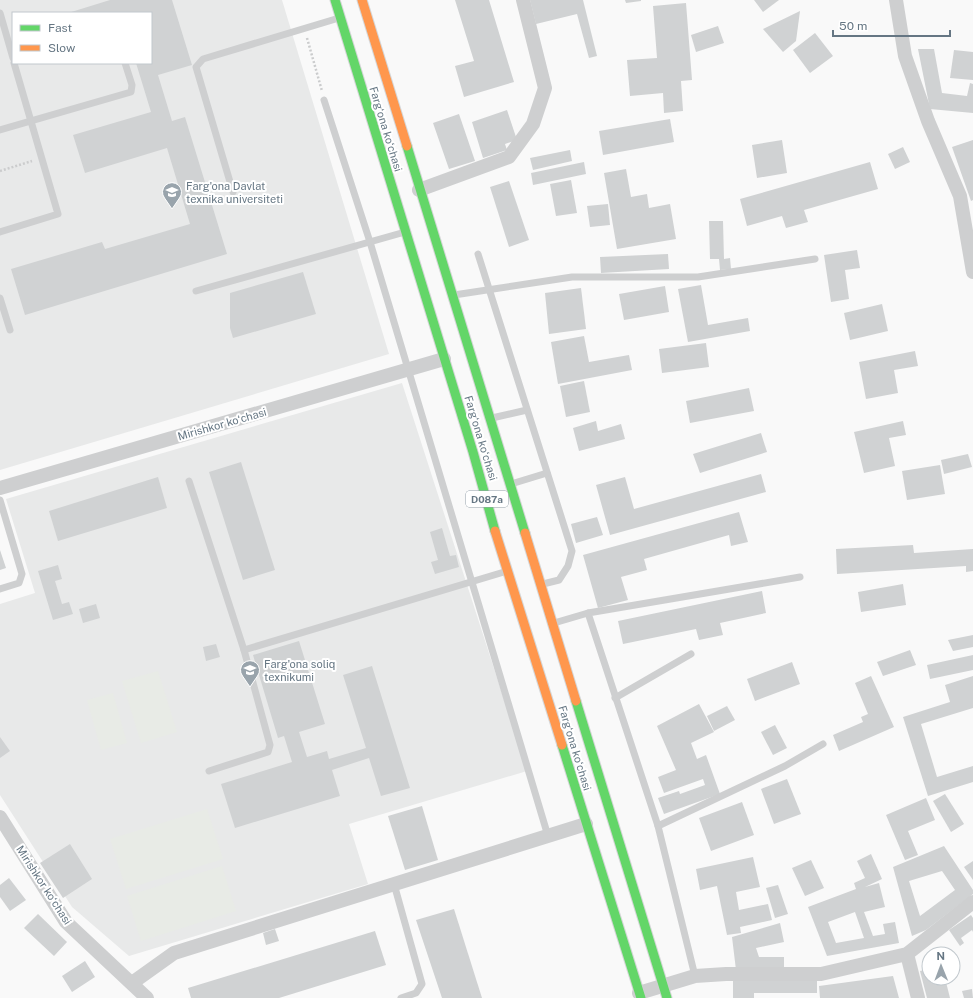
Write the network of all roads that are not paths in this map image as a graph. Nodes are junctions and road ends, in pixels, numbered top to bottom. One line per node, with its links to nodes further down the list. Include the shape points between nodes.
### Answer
1 (335, 0): 6 (main road, Fargʻona koʻchasi / D087a)
2 (362, 0): 13 (main road, Fargʻona koʻchasi / D087a)
3 (523, 0): 13 (street, via 545,88 533,124 509,157)
4 (896, 0): 20 (street, via 905,56 928,121 960,196)
5 (0, 14): 7 (lane)
6 (341, 18): 14 (lane, via 202,59 196,67); 16 (main road, Fargʻona koʻchasi / D087a)
7 (12, 55)
8 (14, 64): 11 (lane)
9 (125, 64): 11 (lane, via 132,85 130,92)
10 (324, 100): 17 (lane)
11 (31, 121): 12 (lane); 15 (lane, via 58,214)
12 (0, 130)
13 (419, 190): 23 (main road, Fargʻona koʻchasi / D087a)
14 (233, 192)
15 (0, 232)
16 (405, 232): 17 (lane); 26 (main road, Fargʻona koʻchasi / D087a)
17 (370, 242): 22 (lane); 27 (lane)
18 (478, 254): 21 (lane)
19 (815, 259): 21 (lane, via 698,276 572,277)
20 (973, 272)
21 (489, 290): 23 (lane); 28 (lane)
22 (196, 291)
23 (452, 296): 29 (main road, Fargʻona koʻchasi / D087a)
24 (0, 298): 25 (lane)
25 (10, 330)
26 (444, 359): 27 (street, Mirishkor koʻchasi); 31 (main road, Fargʻona koʻchasi / D087a)
27 (408, 370): 35 (street, Mirishkor koʻchasi); 39 (lane)
28 (528, 410): 29 (lane); 32 (lane)
29 (489, 419): 30 (main road, Fargʻona koʻchasi / D087a)
30 (491, 447): 31 (main road); 34 (main road, Fargʻona koʻchasi / D087a)
31 (473, 452): 37 (main road, Fargʻona koʻchasi / D087a)
32 (547, 472): 34 (lane); 40 (lane, via 572,551 568,566 559,580)
33 (189, 481): 44 (lane)
34 (509, 485): 40 (main road, Fargʻona koʻchasi / D087a)
35 (0, 488)
36 (0, 500): 41 (lane, via 22,574 19,583)
37 (507, 572): 39 (lane); 50 (main road, Fargʻona koʻchasi / D087a)
38 (800, 577): 42 (lane)
39 (471, 582): 44 (lane); 52 (lane)
40 (540, 585): 43 (main road, Fargʻona koʻchasi / D087a)
41 (0, 589)
42 (588, 613): 43 (lane); 46 (lane)
43 (552, 623): 58 (main road, Fargʻona koʻchasi / D087a)
44 (244, 650): 48 (lane, via 270,745 268,752)
45 (691, 654): 46 (lane)
46 (615, 698): 51 (lane)
47 (823, 744): 51 (lane, via 785,766)
48 (209, 771)
49 (2, 823): 57 (street, Mirishkor koʻchasi, via 66,922)
50 (586, 824): 52 (street); 59 (main road, Fargʻona koʻchasi / D087a)
51 (658, 826): 56 (lane)
52 (548, 836): 53 (street)
53 (394, 884): 57 (street, via 174,953); 61 (lane, via 422,984 416,993)
54 (973, 902): 55 (street)
55 (907, 954): 56 (street, via 821,974); 62 (street)
56 (695, 976): 58 (street)
57 (132, 983): 60 (street, Mirishkor koʻchasi)
58 (665, 992): 59 (street)
59 (640, 995)
60 (147, 998)
61 (401, 998)
62 (918, 998)

